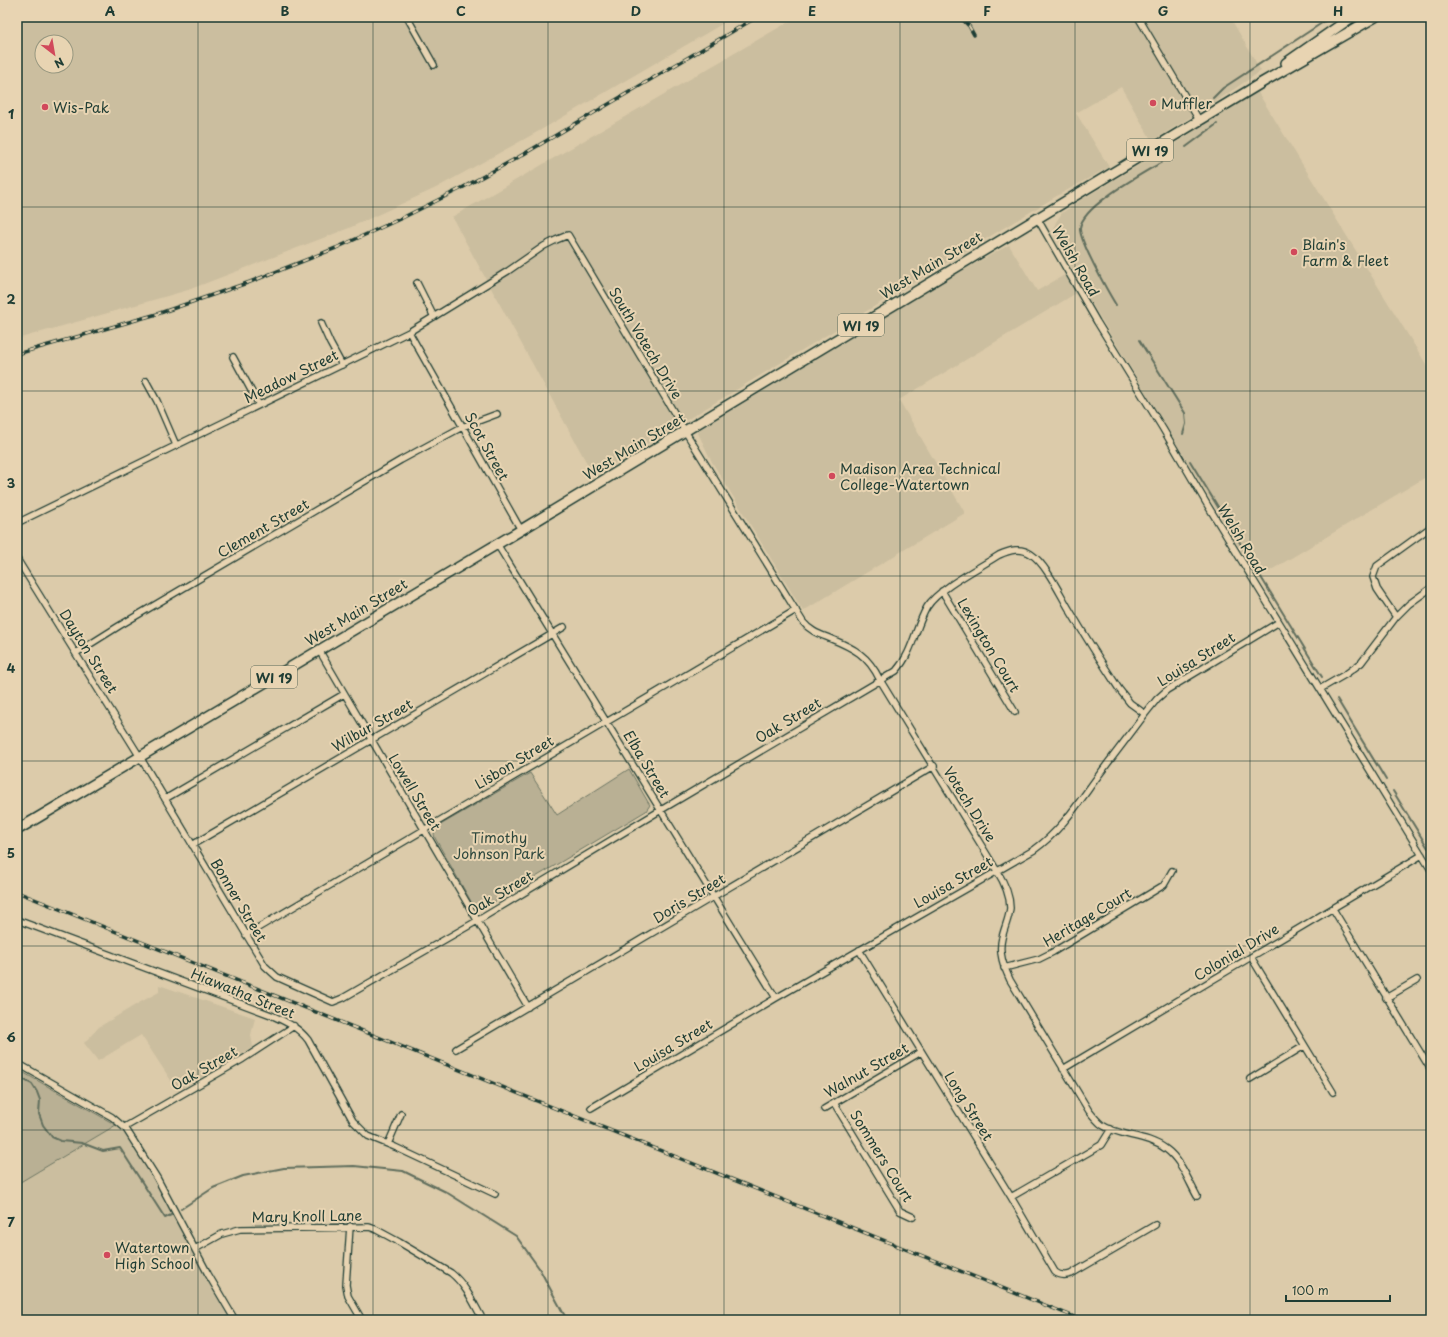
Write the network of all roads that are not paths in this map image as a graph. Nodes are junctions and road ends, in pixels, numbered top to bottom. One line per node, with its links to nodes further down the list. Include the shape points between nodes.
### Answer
1 (407, 17): 5 (street)
2 (1138, 17): 7 (street)
3 (1352, 17): 6 (main road, West Main Street / WI 19, via 1298,53)
4 (1375, 17): 6 (main road, West Main Street / WI 19)
5 (434, 66)
6 (1263, 82): 7 (main road, West Main Street / WI 19)
7 (1198, 120): 8 (main road, West Main Street / WI 19)
8 (1037, 218): 20 (main road, West Main Street / WI 19); 32 (street, Welsh Road)
9 (568, 235): 11 (street, Meadow Street, via 544,246); 20 (street, South Votech Drive)
10 (417, 283): 11 (street)
11 (434, 317): 13 (street, Meadow Street)
12 (321, 323): 15 (street)
13 (410, 332): 15 (street, Meadow Street); 19 (street, Scot Street)
14 (233, 356): 17 (street)
15 (342, 364): 17 (street, Meadow Street)
16 (146, 381): 21 (street)
17 (259, 405): 21 (street, Meadow Street)
18 (497, 414): 19 (street, Clement Street)
19 (462, 427): 25 (street, Scot Street); 36 (street, Clement Street, via 401,460)
20 (685, 431): 23 (street, South Votech Drive); 25 (main road, West Main Street / WI 19)
21 (176, 445): 22 (street, Meadow Street)
22 (17, 523)
23 (742, 524): 30 (street, Votech Drive)
24 (1431, 527): 31 (street, via 1377,566 1373,577 1377,589)
25 (521, 530): 26 (main road, West Main Street / WI 19)
26 (497, 544): 34 (street, Elba Street); 35 (main road, West Main Street / WI 19)
27 (17, 559): 36 (street, Dayton Street)
28 (1431, 588): 31 (street)
29 (942, 591): 37 (street, Oak Street, via 924,613 902,664 896,671); 40 (street, Lexington Court); 41 (street, Oak Street, via 1008,551 1023,550 1030,553 1052,579 1125,698)
30 (796, 610): 37 (street, Votech Drive, via 808,629 859,652 874,667); 42 (street, Lisbon Street)
31 (1396, 617): 38 (street, via 1361,663)
32 (1279, 622): 38 (street, Welsh Road); 41 (street, Louisa Street, via 1167,690)
33 (564, 626): 34 (street, Wilbur Street)
34 (553, 633): 42 (street, Elba Street); 43 (street, Wilbur Street)
35 (319, 650): 39 (street, Lowell Street); 44 (main road, West Main Street / WI 19)
36 (76, 653): 44 (street, Dayton Street)
37 (880, 680): 45 (street, Votech Drive); 47 (street, Oak Street)
38 (1320, 689): 51 (street, Welsh Road)
39 (344, 694): 43 (street, Lowell Street); 46 (street)
40 (1016, 712)
41 (1145, 714): 53 (street, Louisa Street, via 1058,830 1034,850)
42 (606, 721): 47 (street, Elba Street); 49 (street, Lisbon Street)
43 (370, 740): 49 (street, Lowell Street); 50 (street, Wilbur Street)
44 (140, 757): 46 (street, Bonner Street); 48 (main road, West Main Street / WI 19)
45 (934, 766): 53 (street, Votech Drive); 55 (street, Doris Street)
46 (165, 799): 50 (street, Bonner Street)
47 (661, 810): 55 (street, Elba Street); 58 (street, Oak Street)
48 (17, 830)
49 (424, 830): 58 (street, Lowell Street); 59 (street, Lisbon Street)
50 (192, 845): 59 (street, Bonner Street)
51 (1422, 855): 52 (street, Welsh Road); 56 (street, Colonial Drive)
52 (1431, 870)
53 (998, 871): 60 (street, Louisa Street); 62 (street, Votech Drive, via 1005,885 1010,907 1001,944)
54 (1172, 871): 62 (street, Heritage Court, via 1164,885 1053,952 1039,959)
55 (714, 897): 65 (street, Elba Street); 67 (street, Doris Street)
56 (1332, 909): 61 (street, Colonial Drive); 66 (street)
57 (17, 920): 68 (street, Hiawatha Street, via 266,1013)
58 (477, 921): 64 (street, Oak Street); 67 (street, Lowell Street)
59 (246, 935): 64 (street, Bonner Street, via 265,966 277,977 333,1002)
60 (859, 950): 65 (street, Louisa Street); 71 (street, Long Street)
61 (1251, 957): 69 (street); 73 (street, Colonial Drive)
62 (1004, 968): 73 (street, Votech Drive)
63 (1417, 980): 66 (street)
64 (356, 991)
65 (776, 998): 78 (street, Louisa Street)
66 (1386, 998): 74 (street)
67 (528, 1007): 70 (street, Doris Street)
68 (294, 1026): 81 (street, Oak Street, via 243,1060); 83 (street, Hiawatha Street, via 308,1040 353,1121 368,1136)
69 (1304, 1046): 75 (street); 76 (street)
70 (456, 1049)
71 (921, 1052): 77 (street, Walnut Street); 86 (street, Long Street)
72 (17, 1063): 81 (street)
73 (1063, 1069): 82 (street, Votech Drive, via 1089,1111 1102,1125)
74 (1431, 1070)
75 (1250, 1079)
76 (1333, 1092)
77 (834, 1103): 79 (street, Walnut Street); 87 (street, Sommers Court, via 900,1211)
78 (591, 1108)
79 (824, 1109)
80 (401, 1114): 83 (street)
81 (125, 1127): 90 (street, via 157,1178)
82 (1111, 1129): 85 (street, Votech Drive, via 1152,1140 1166,1149 1178,1162); 86 (street, via 1101,1144)
83 (388, 1144): 84 (street, Hiawatha Street)
84 (495, 1194)
85 (1197, 1196)
86 (1011, 1197): 88 (street, Long Street, via 1058,1274 1066,1275 1076,1271)
87 (913, 1217)
88 (1155, 1225)
89 (350, 1226): 90 (street, Mary Knoll Lane, via 240,1229 222,1234); 92 (street, via 346,1285 348,1296); 93 (street, Mary Knoll Lane, via 375,1229 451,1273 458,1278)
90 (195, 1249): 91 (street)
91 (235, 1320)
92 (362, 1320)
93 (483, 1320)

